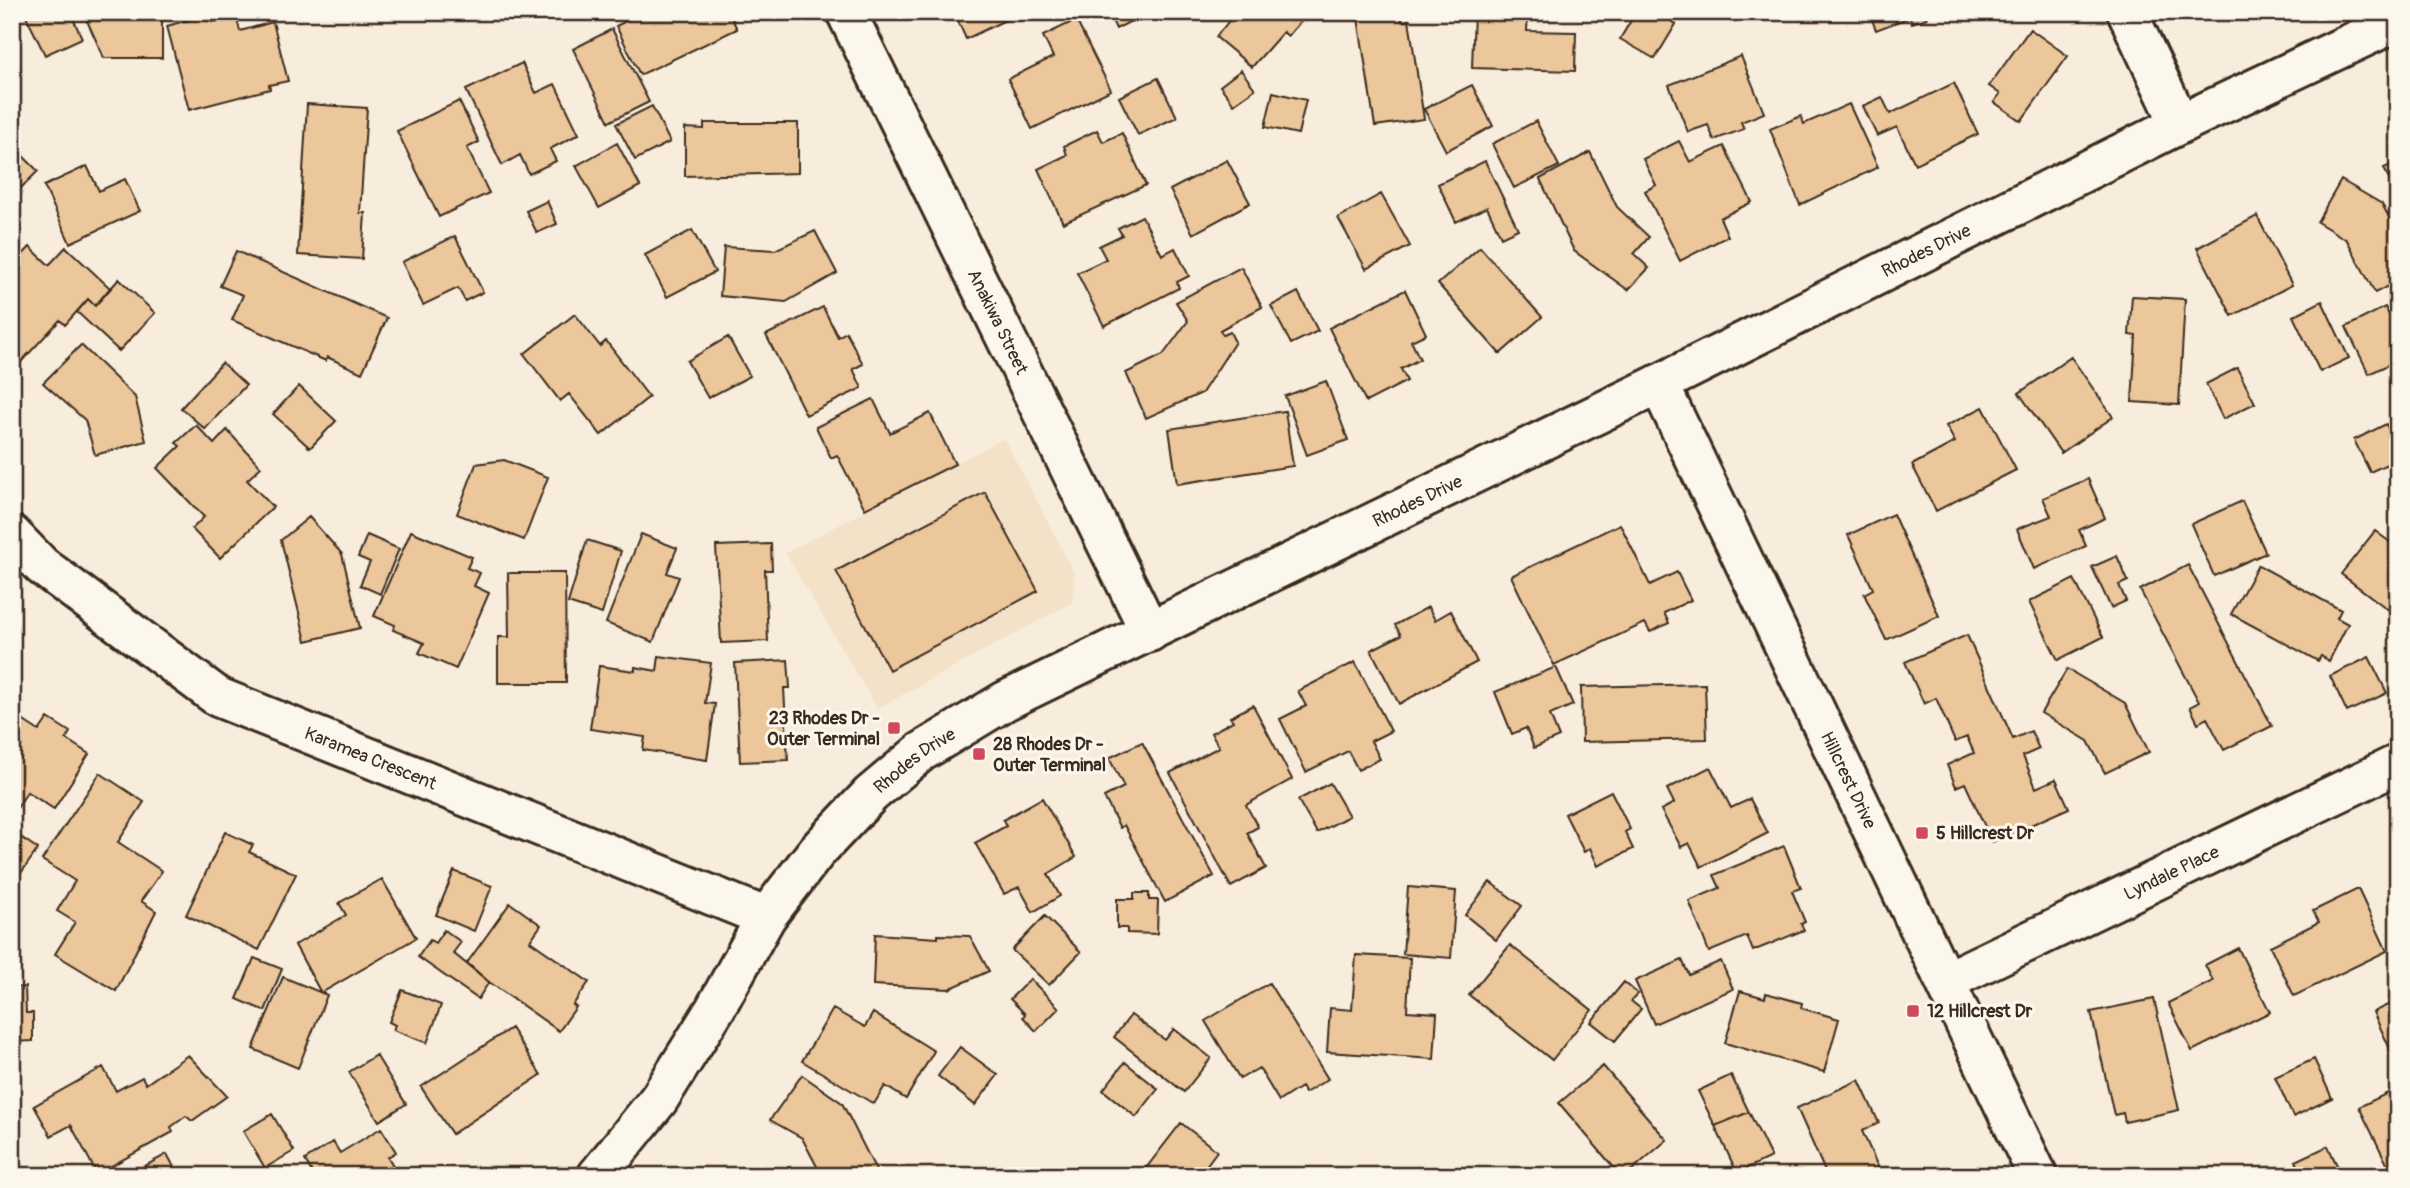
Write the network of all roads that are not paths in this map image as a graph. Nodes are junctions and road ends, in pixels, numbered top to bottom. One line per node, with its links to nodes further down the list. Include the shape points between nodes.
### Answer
1 (846, 12): 7 (street, Anakiwa Street)
2 (2127, 12): 4 (street)
3 (2398, 21): 4 (street, Rhodes Drive)
4 (2180, 124): 5 (street, Rhodes Drive)
5 (1659, 384): 7 (street, Rhodes Drive); 10 (street, Hillcrest Drive)
6 (12, 535): 9 (street, Karamea Crescent, via 42,566 218,697)
7 (1150, 632): 9 (street, Rhodes Drive, via 1004,701 921,752 871,793 826,841)
8 (2398, 764): 10 (street, Lyndale Place)
9 (766, 918): 11 (street, Rhodes Drive, via 659,1100)
10 (1946, 981): 12 (street, Hillcrest Drive)
11 (597, 1176)
12 (2038, 1176)

